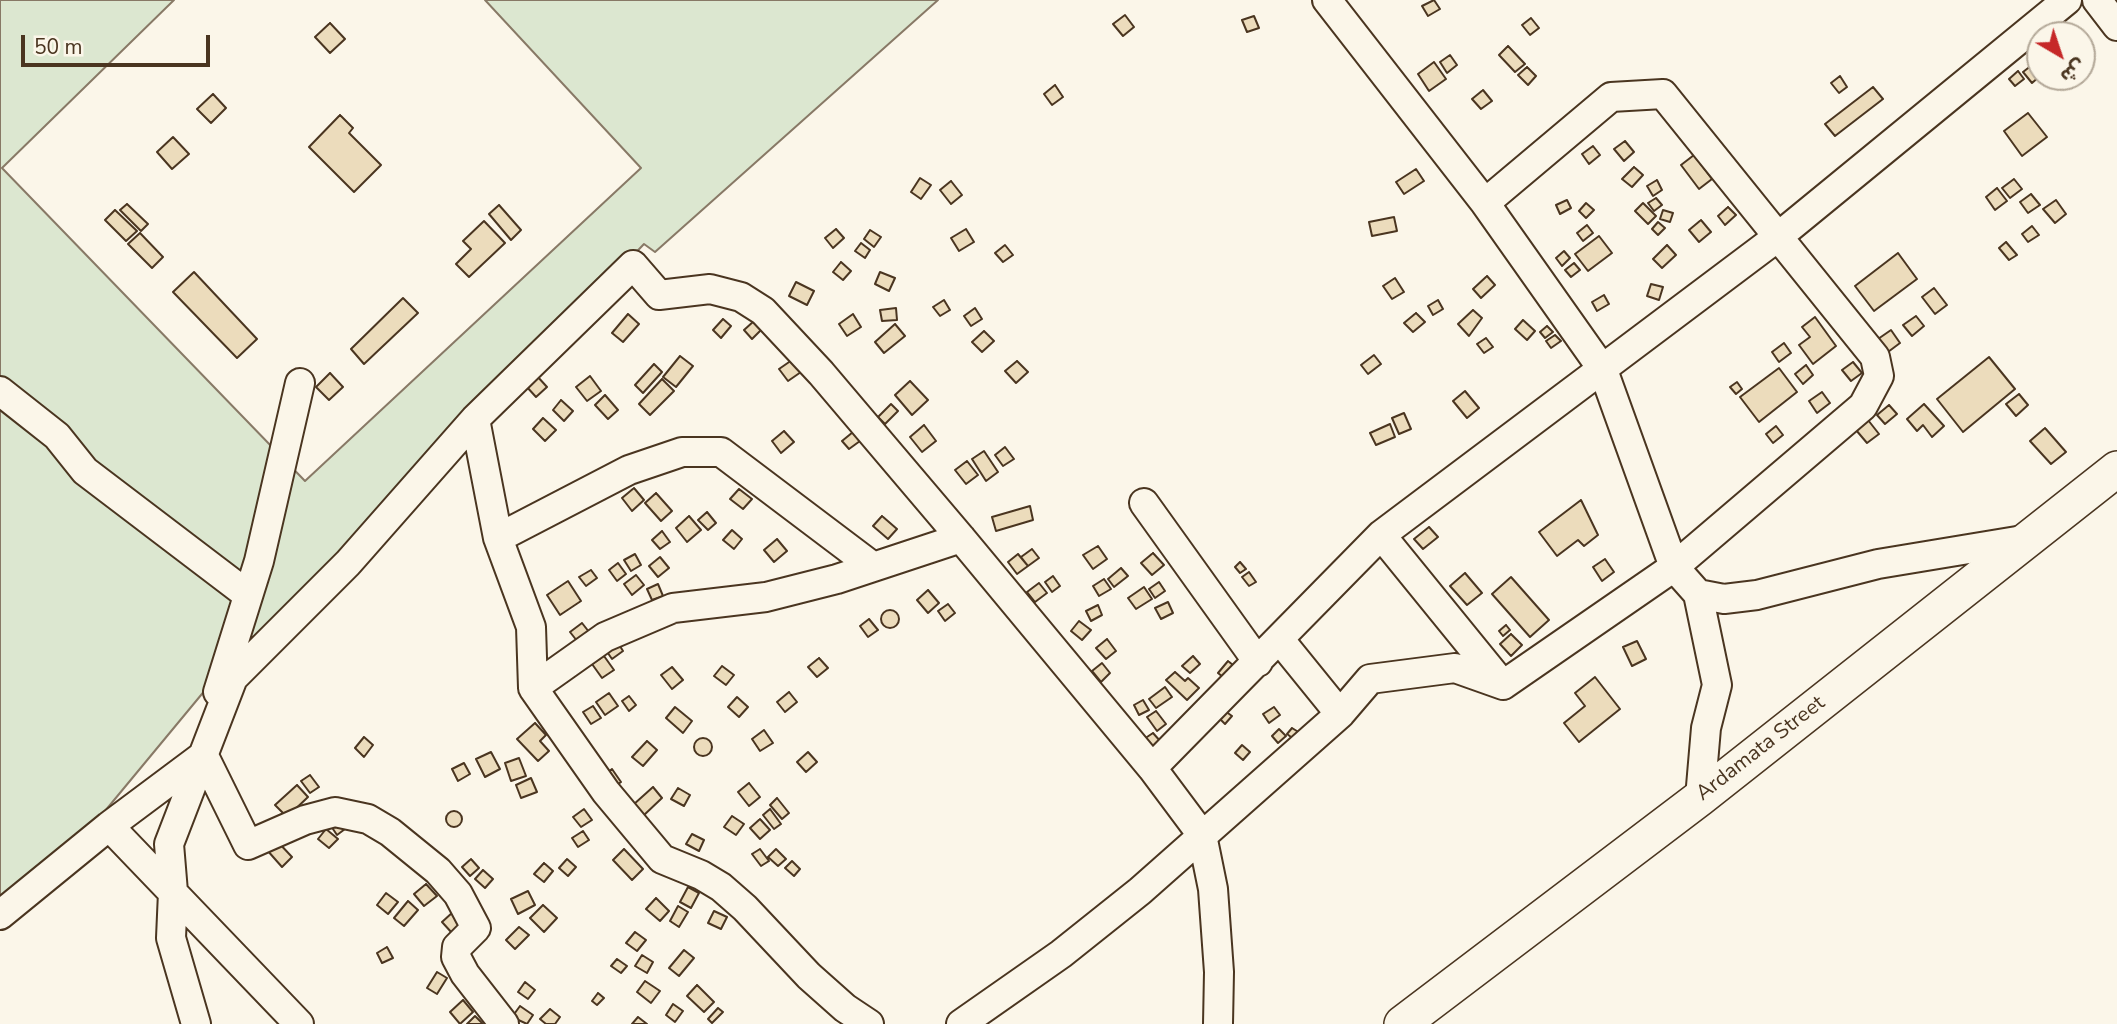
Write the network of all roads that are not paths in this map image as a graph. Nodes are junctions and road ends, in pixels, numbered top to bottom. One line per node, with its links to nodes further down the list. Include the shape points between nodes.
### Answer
1 (1328, 0): 5 (street)
2 (2067, 0): 6 (street)
3 (2097, 0): 4 (street)
4 (2117, 26)
5 (1485, 202): 6 (street, via 1611,97 1663,94); 7 (street)
6 (1779, 236): 7 (street); 18 (street, via 1875,357 1879,376 1863,406)
7 (1603, 370): 13 (street); 18 (street)
8 (300, 383): 20 (street)
9 (0, 391): 20 (street, via 57,436 85,471)
10 (475, 419): 14 (street); 15 (street, via 633,265 659,295 710,289 741,296 764,311); 26 (street, via 348,563 233,678)
11 (2117, 469): 16 (main road, Ardamata Street)
12 (1143, 503): 22 (street)
13 (1381, 535): 21 (street); 23 (street)
14 (498, 538): 17 (street, via 629,470 682,452 721,452); 24 (street, via 531,627)
15 (961, 538): 17 (street); 27 (street)
16 (2023, 540): 19 (street, via 1878,564 1757,595 1724,599); 28 (main road, Ardamata Street)
17 (872, 566): 24 (street, via 765,597 673,608 605,637)
18 (1674, 567): 19 (street); 23 (street)
19 (1698, 594): 28 (street, via 1717,685 1706,728)
20 (248, 595): 26 (street, via 223,669)
21 (1280, 640): 22 (street); 25 (street)
22 (1258, 662): 27 (street)
23 (1503, 685): 25 (street, via 1455,668 1370,679)
24 (533, 688): 36 (street, via 606,792 662,859 721,887 809,976)
25 (1340, 714): 30 (street)
26 (204, 756): 29 (street); 31 (street, via 169,844); 35 (street, via 248,845 335,812 368,819 438,871 458,894 476,928 457,947 456,957)
27 (1152, 768): 30 (street)
28 (1700, 798): 39 (main road, Ardamata Street)
29 (109, 826): 31 (street); 32 (street)
30 (1202, 835): 37 (street, via 1061,954); 38 (street, via 1213,889)
31 (173, 892): 33 (street, via 171,938); 34 (street)
32 (0, 915)
33 (196, 1024)
34 (299, 1024)
35 (504, 1024)
36 (869, 1024)
37 (961, 1024)
38 (1218, 1024)
39 (1402, 1024)

